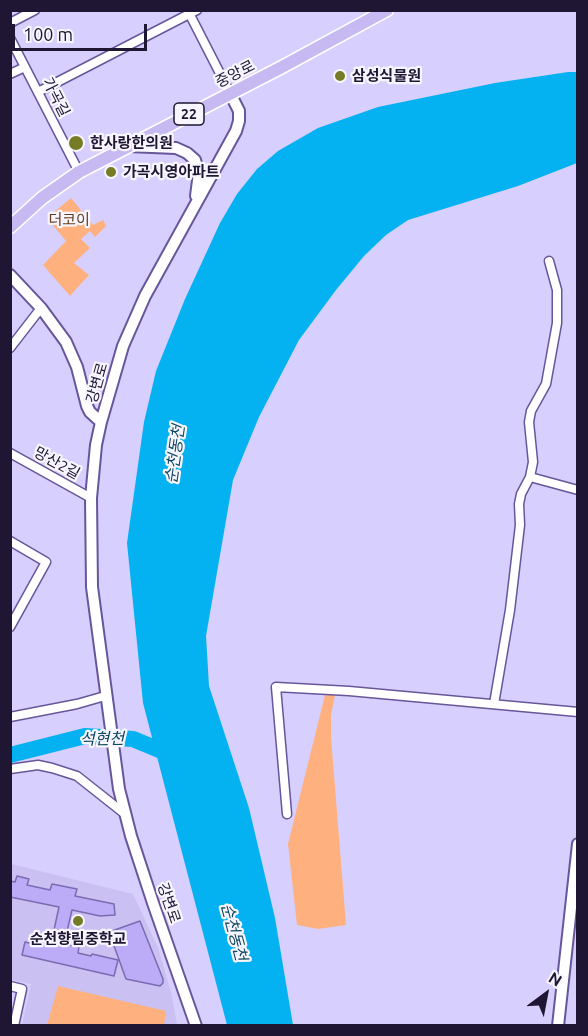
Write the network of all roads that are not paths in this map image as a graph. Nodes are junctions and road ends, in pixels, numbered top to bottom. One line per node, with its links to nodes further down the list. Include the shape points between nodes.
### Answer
1 (35, 10): 4 (street)
2 (192, 12): 8 (street); 9 (street)
3 (380, 12): 9 (main road, 중앙로 / 22)
4 (10, 23)
5 (10, 38): 6 (street, 가곡길)
6 (25, 67): 7 (street, 가곡길); 8 (street, 가곡길)
7 (10, 74)
8 (38, 92): 11 (street, 가곡길)
9 (230, 93): 10 (main road, 중앙로 / 22); 12 (main road, 강변로, via 238,111 236,131)
10 (128, 146): 11 (main road, 중앙로 / 22); 12 (main road, via 176,148 187,153 195,160 199,173)
11 (79, 172): 13 (main road, 중앙로 / 22)
12 (195, 203): 18 (main road, 강변로, via 132,324)
13 (10, 227)
14 (549, 261): 20 (street, via 556,290 557,323 546,384 529,422 533,450)
15 (10, 275): 16 (main road)
16 (41, 308): 17 (street); 18 (main road, via 66,342 87,406)
17 (10, 348)
18 (101, 422): 22 (main road, 강변로)
19 (10, 453): 22 (street, 망산2길)
20 (530, 477): 21 (street); 26 (street, via 519,504 510,610)
21 (578, 490)
22 (91, 498): 25 (main road, 강변로, via 92,587)
23 (10, 541): 24 (street, via 46,562)
24 (10, 627)
25 (105, 696): 28 (street); 30 (main road, 강변로)
26 (494, 704): 27 (street); 31 (street, via 276,687)
27 (578, 712)
28 (11, 717)
29 (10, 769): 30 (street, via 38,765 77,776)
30 (125, 814): 36 (main road, 강변로)
31 (287, 814)
32 (578, 844): 33 (main road)
33 (572, 946): 37 (main road)
34 (10, 986): 35 (street, via 22,989)
35 (14, 1026)
36 (196, 1026)
37 (558, 1026)

